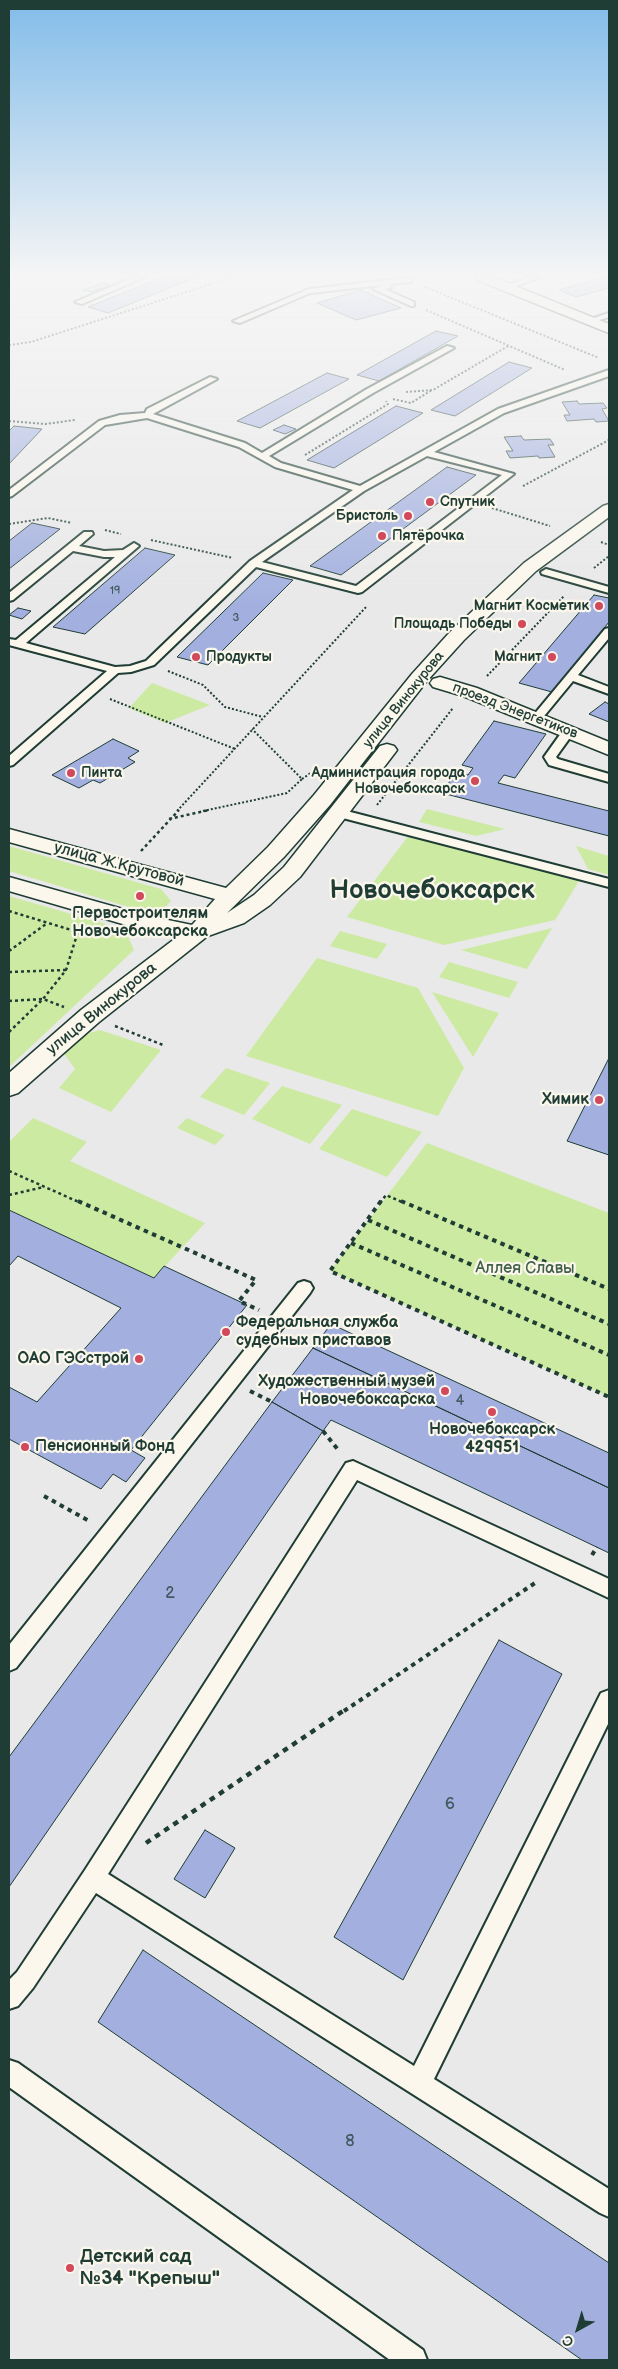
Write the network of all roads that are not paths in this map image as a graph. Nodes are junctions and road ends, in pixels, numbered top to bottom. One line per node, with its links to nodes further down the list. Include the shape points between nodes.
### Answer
1 (196, 388): 4 (lane)
2 (378, 388): 6 (lane)
3 (567, 388): 5 (lane, via 501,411)
4 (148, 415): 6 (lane, via 242,445); 8 (lane, via 102,423)
5 (425, 453): 7 (lane); 13 (lane, via 509,474 358,590)
6 (263, 456): 7 (lane, via 278,465)
7 (361, 489): 13 (lane)
8 (9, 494)
9 (609, 509): 14 (main road, улица Винокурова)
10 (609, 523): 14 (main road, улица Винокурова)
11 (88, 534): 12 (lane)
12 (72, 548): 16 (lane); 18 (lane, via 104,554 130,550)
13 (254, 563): 19 (lane, via 150,663 131,670)
14 (538, 570): 15 (lane); 21 (main road, улица Винокурова, via 480,613); 22 (main road, улица Винокурова)
15 (609, 590)
16 (9, 598)
17 (609, 631): 20 (lane)
18 (13, 643): 19 (lane)
19 (115, 670): 28 (lane)
20 (572, 677): 23 (lane); 24 (lane)
21 (419, 678): 22 (main road, проезд Энергетиков); 34 (main road, улица Винокурова, via 322,800 276,852)
22 (434, 691): 24 (main road, проезд Энергетиков, via 470,692)
23 (609, 691)
24 (536, 719): 25 (main road, проезд Энергетиков)
25 (568, 732): 27 (main road, проезд Энергетиков); 29 (lane, via 550,757 554,762)
26 (398, 737): 30 (main road, улица Винокурова)
27 (609, 748)
28 (9, 762)
29 (609, 778)
30 (339, 812): 32 (lane); 35 (main road, улица Винокурова, via 292,872 262,900 236,918)
31 (9, 835): 34 (main road, улица Ж.Крутовой)
32 (609, 883)
33 (9, 884): 35 (main road, via 141,922)
34 (230, 896): 35 (main road, улица Винокурова)
35 (198, 933): 36 (main road, улица Винокурова, via 83,1022)
36 (9, 1088)
37 (304, 1288): 39 (lane)
38 (609, 1589): 41 (lane, via 354,1470)
39 (9, 1660)
40 (609, 1700): 44 (lane)
41 (93, 1878): 42 (lane, via 25,1980); 44 (lane)
42 (9, 1997)
43 (9, 2072): 46 (lane)
44 (418, 2084): 45 (lane)
45 (609, 2204)
46 (413, 2360)

